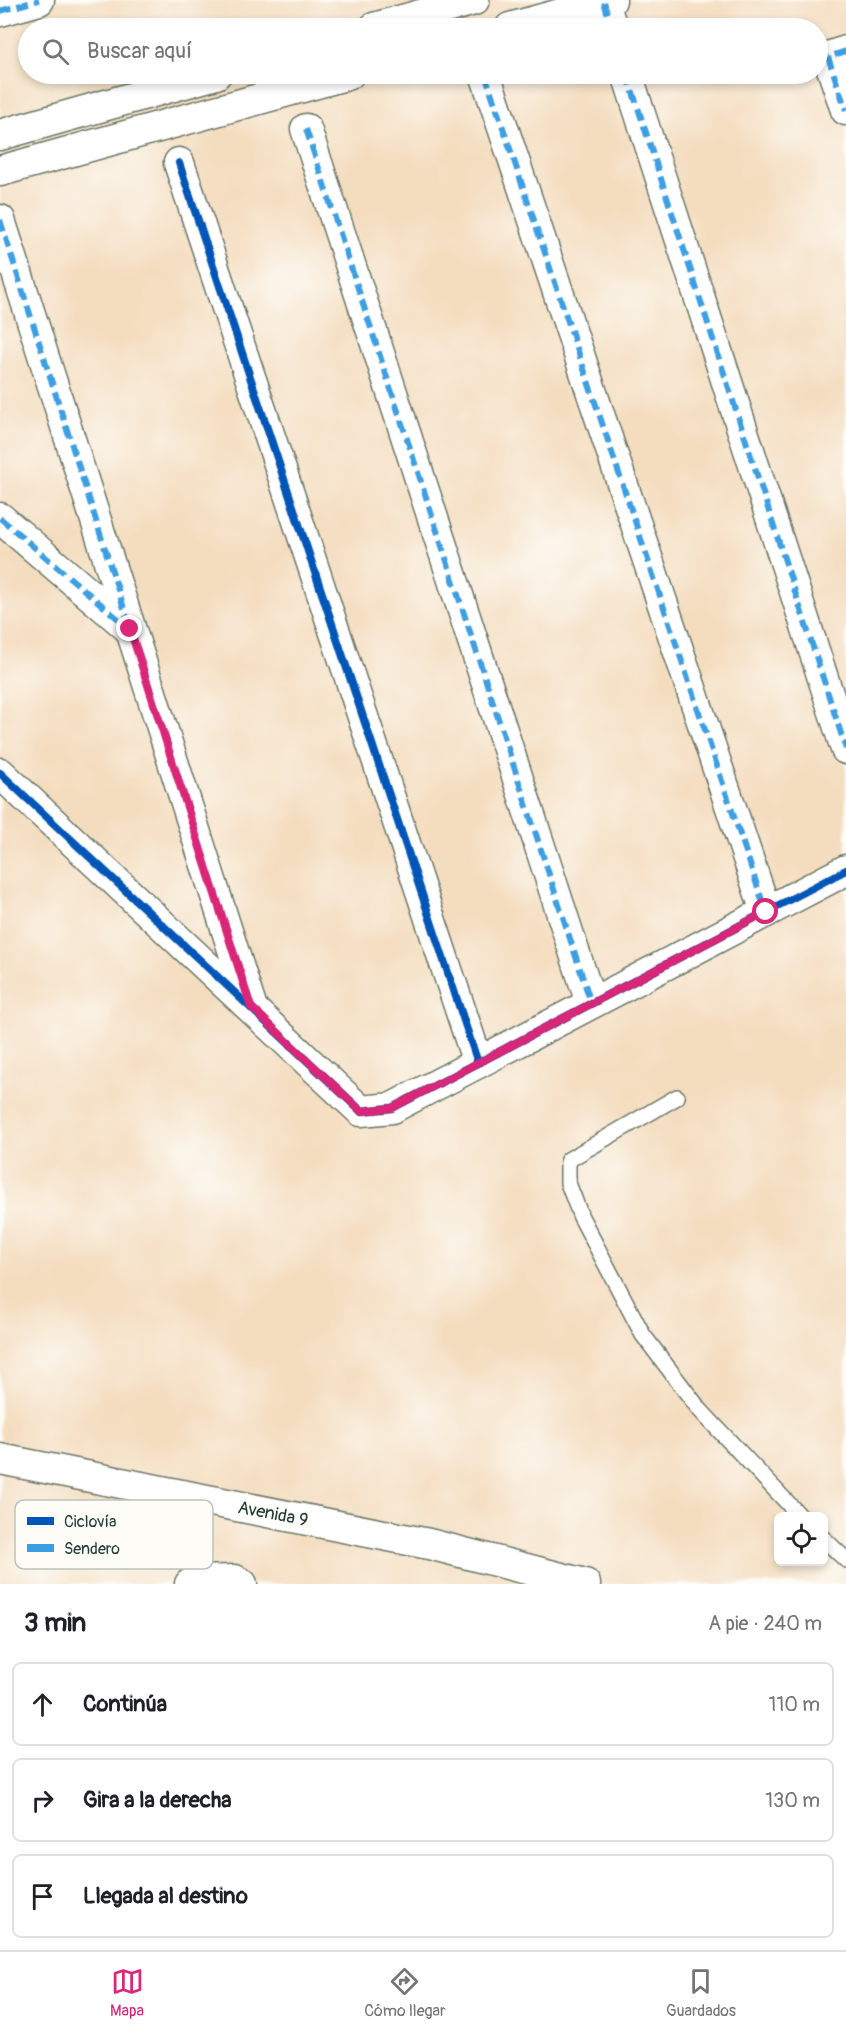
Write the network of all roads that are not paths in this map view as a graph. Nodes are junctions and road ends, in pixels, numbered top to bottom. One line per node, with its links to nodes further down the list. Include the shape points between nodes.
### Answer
1 (39, 0): 5 (street)
2 (474, 0): 6 (street)
3 (491, 0): 7 (street)
4 (609, 10): 8 (street)
5 (0, 11)
6 (410, 18)
7 (497, 18)
8 (565, 18)
9 (846, 51): 14 (street, via 828,57)
10 (181, 84): 16 (street)
11 (313, 84): 18 (street)
12 (488, 84): 25 (street)
13 (630, 84): 22 (street)
14 (846, 110)
15 (306, 129): 26 (street)
16 (0, 135)
17 (179, 163): 28 (street)
18 (0, 171)
19 (0, 220): 21 (street)
20 (0, 518): 21 (street)
21 (130, 629): 27 (street)
22 (846, 749)
23 (0, 773): 27 (street)
24 (846, 870): 25 (street)
25 (766, 912): 26 (street)
26 (591, 1003): 28 (street)
27 (251, 1007): 28 (street, via 361,1111 392,1108)
28 (478, 1063)
29 (677, 1097): 33 (lane, via 568,1160 568,1183 643,1335 700,1410)
30 (0, 1459): 31 (street, Avenida 9)
31 (207, 1500)
32 (213, 1501): 36 (street, Avenida 9, via 429,1544)
33 (796, 1512)
34 (828, 1543): 35 (lane)
35 (846, 1560)
36 (552, 1579): 39 (street, Avenida 9)
37 (190, 1584): 38 (street, via 235,1580)
38 (242, 1584)
39 (585, 1584)

